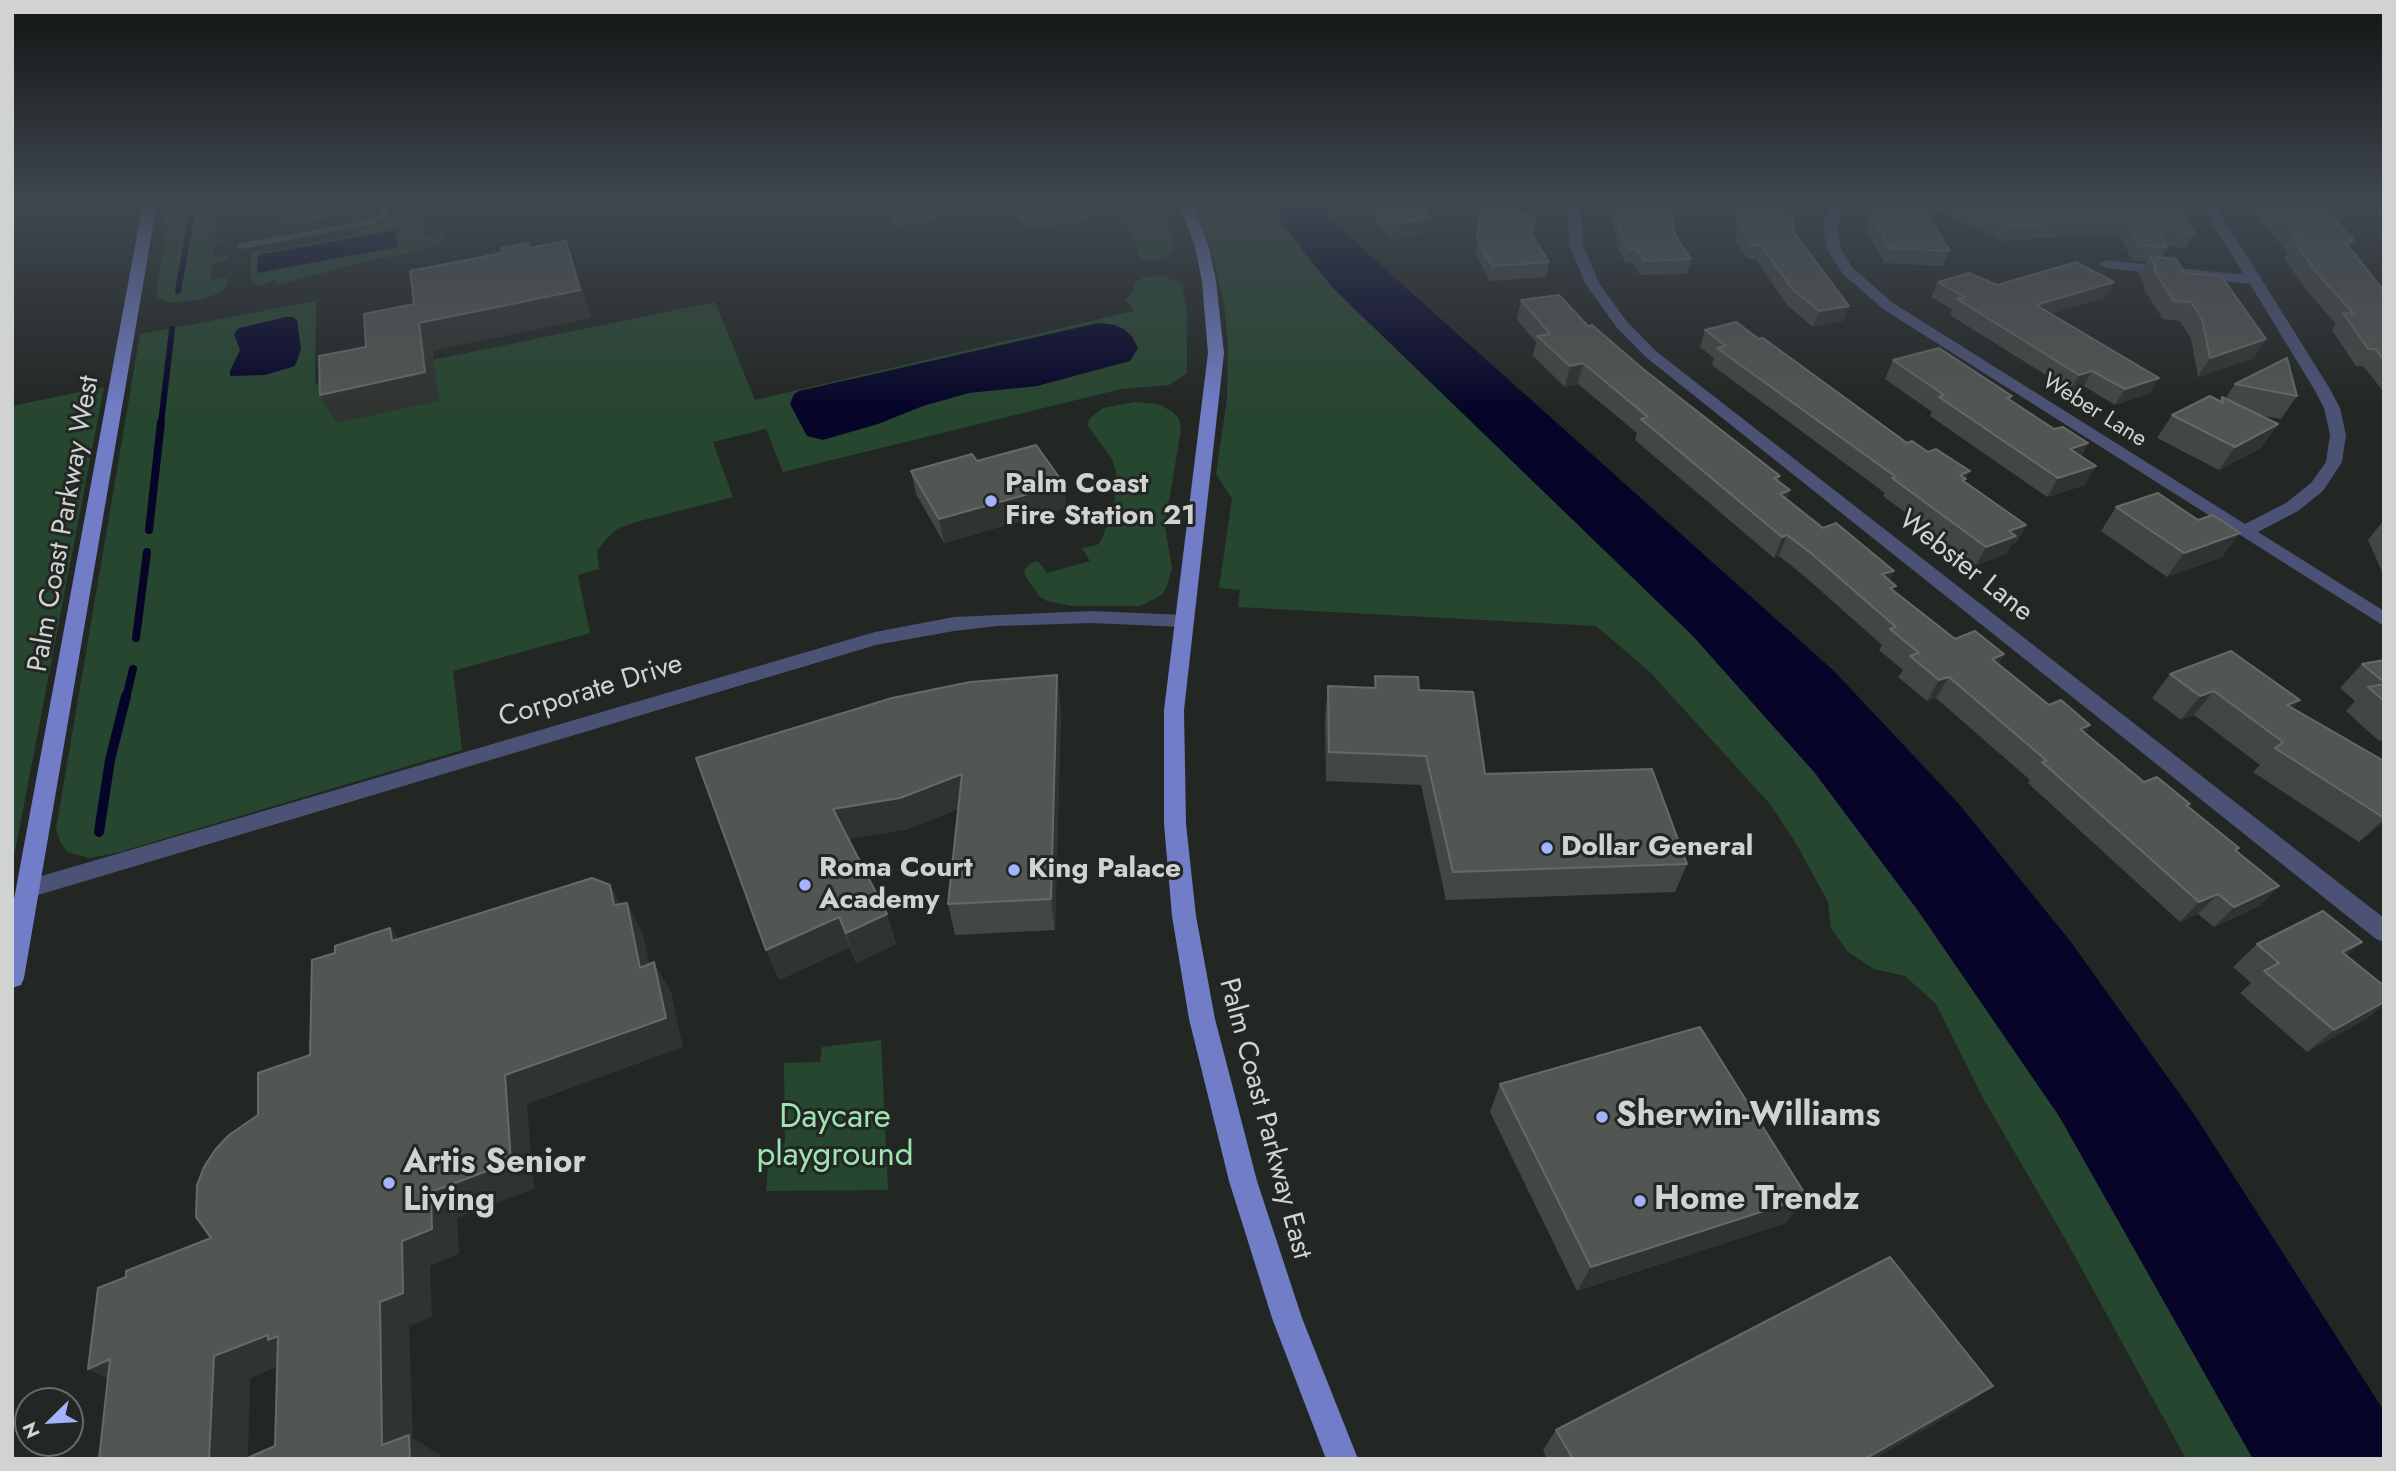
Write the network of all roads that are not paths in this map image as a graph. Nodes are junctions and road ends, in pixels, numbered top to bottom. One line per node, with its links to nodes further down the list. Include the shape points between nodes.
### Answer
1 (138, 272): 11 (main road, Palm Coast Parkway West)
2 (1207, 272): 10 (main road, Palm Coast Parkway East, via 1216,353 1213,397)
3 (1588, 272): 12 (street, Webster Lane, via 1616,318 1653,355)
4 (1849, 272): 8 (street, Weber Lane, via 1906,318)
5 (2177, 272): 7 (street)
6 (2250, 272): 7 (street)
7 (2255, 280): 8 (street, via 2322,389 2338,435 2334,461 2317,487 2292,507)
8 (2244, 532): 9 (street, Weber Lane)
9 (2384, 620)
10 (1183, 621): 11 (street, Corporate Drive, via 1024,618 954,624 875,639); 14 (main road, Palm Coast Parkway East, via 1174,710 1175,824 1184,916 1202,1019 1259,1234)
11 (28, 889): 13 (main road, Palm Coast Parkway West)
12 (2384, 932)
13 (12, 978)
14 (1342, 1459)

